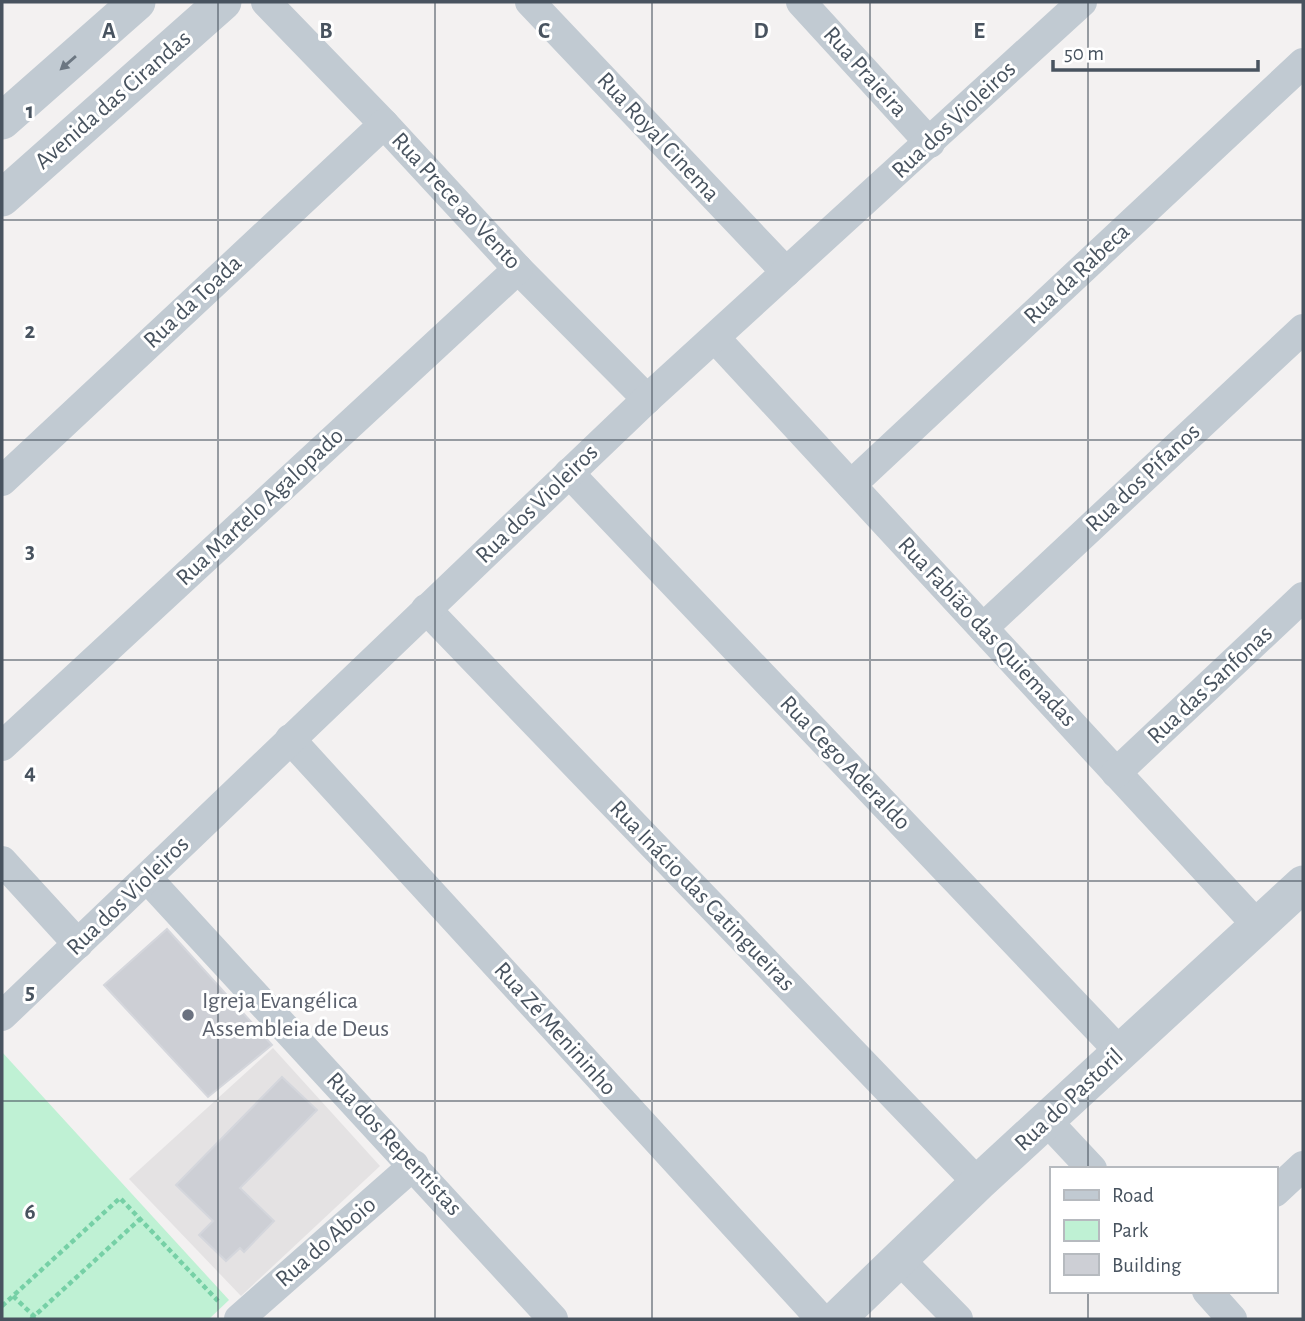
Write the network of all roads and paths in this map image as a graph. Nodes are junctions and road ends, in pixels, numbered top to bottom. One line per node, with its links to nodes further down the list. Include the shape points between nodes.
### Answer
1 (138, 2): 8 (street, one-way to 8)
2 (223, 2): 11 (street, Avenida das Cirandas)
3 (266, 2): 9 (street, Rua Prece ao Vento)
4 (530, 2): 13 (street, Rua Royal Cinema)
5 (801, 2): 10 (street, Rua Praieira)
6 (1073, 5): 10 (street, Rua dos Violeiros)
7 (1303, 63): 19 (street, Rua da Rabeca)
8 (2, 121)
9 (384, 124): 12 (street, Rua Prece ao Vento); 18 (street, Rua da Toada)
10 (929, 143): 13 (street, Rua dos Violeiros)
11 (2, 198)
12 (518, 269): 16 (street, Rua Prece ao Vento); 24 (street, Rua Martelo Agalopado)
13 (786, 272): 15 (street, Rua dos Violeiros)
14 (1303, 329): 22 (street, Rua dos Pifanos)
15 (715, 338): 16 (street, Rua dos Violeiros); 19 (street, Rua Fabião das Quiemadas)
16 (647, 399): 17 (street, Rua dos Violeiros)
17 (569, 473): 21 (street, Rua dos Violeiros); 32 (street, Rua Cego Aderaldo)
18 (2, 481)
19 (851, 485): 22 (street, Rua Fabião das Quiemadas)
20 (1303, 597): 25 (street, Rua das Sanfonas)
21 (426, 610): 23 (street, Rua dos Violeiros); 37 (street, Rua Inácio das Catingueiras)
22 (983, 628): 25 (street, Rua Fabião das Quiemadas)
23 (290, 739): 27 (street, Rua dos Violeiros); 47 (street, Rua Zé Menininho)
24 (2, 746)
25 (1116, 773): 29 (street, Rua Fabião das Quiemadas)
26 (2, 861): 30 (street)
27 (147, 878): 30 (street, Rua dos Violeiros); 34 (street, Rua dos Repentistas)
28 (1303, 884): 29 (street, Rua do Pastoril)
29 (1258, 926): 32 (street, Rua do Pastoril)
30 (78, 944): 31 (street, Rua dos Violeiros)
31 (2, 1016)
32 (1121, 1053): 33 (street, Rua do Pastoril)
33 (1047, 1121): 36 (street); 37 (street, Rua do Pastoril)
34 (414, 1165): 44 (street, Rua do Aboio); 45 (street, Rua dos Repentistas)
35 (1303, 1166): 38 (street)
36 (1090, 1167)
37 (978, 1183): 40 (street, Rua do Pastoril)
38 (1277, 1190)
39 (140, 1219): 42 (path, via 120,1198); 44 (path); 46 (path)
40 (900, 1260): 48 (street, Rua do Pastoril); 49 (street)
41 (1208, 1293): 50 (street)
42 (13, 1296): 43 (path); 46 (path)
43 (2, 1306)
44 (232, 1314)
45 (543, 1316)
46 (34, 1318)
47 (821, 1319)
48 (836, 1319)
49 (958, 1319)
50 (1232, 1319)

